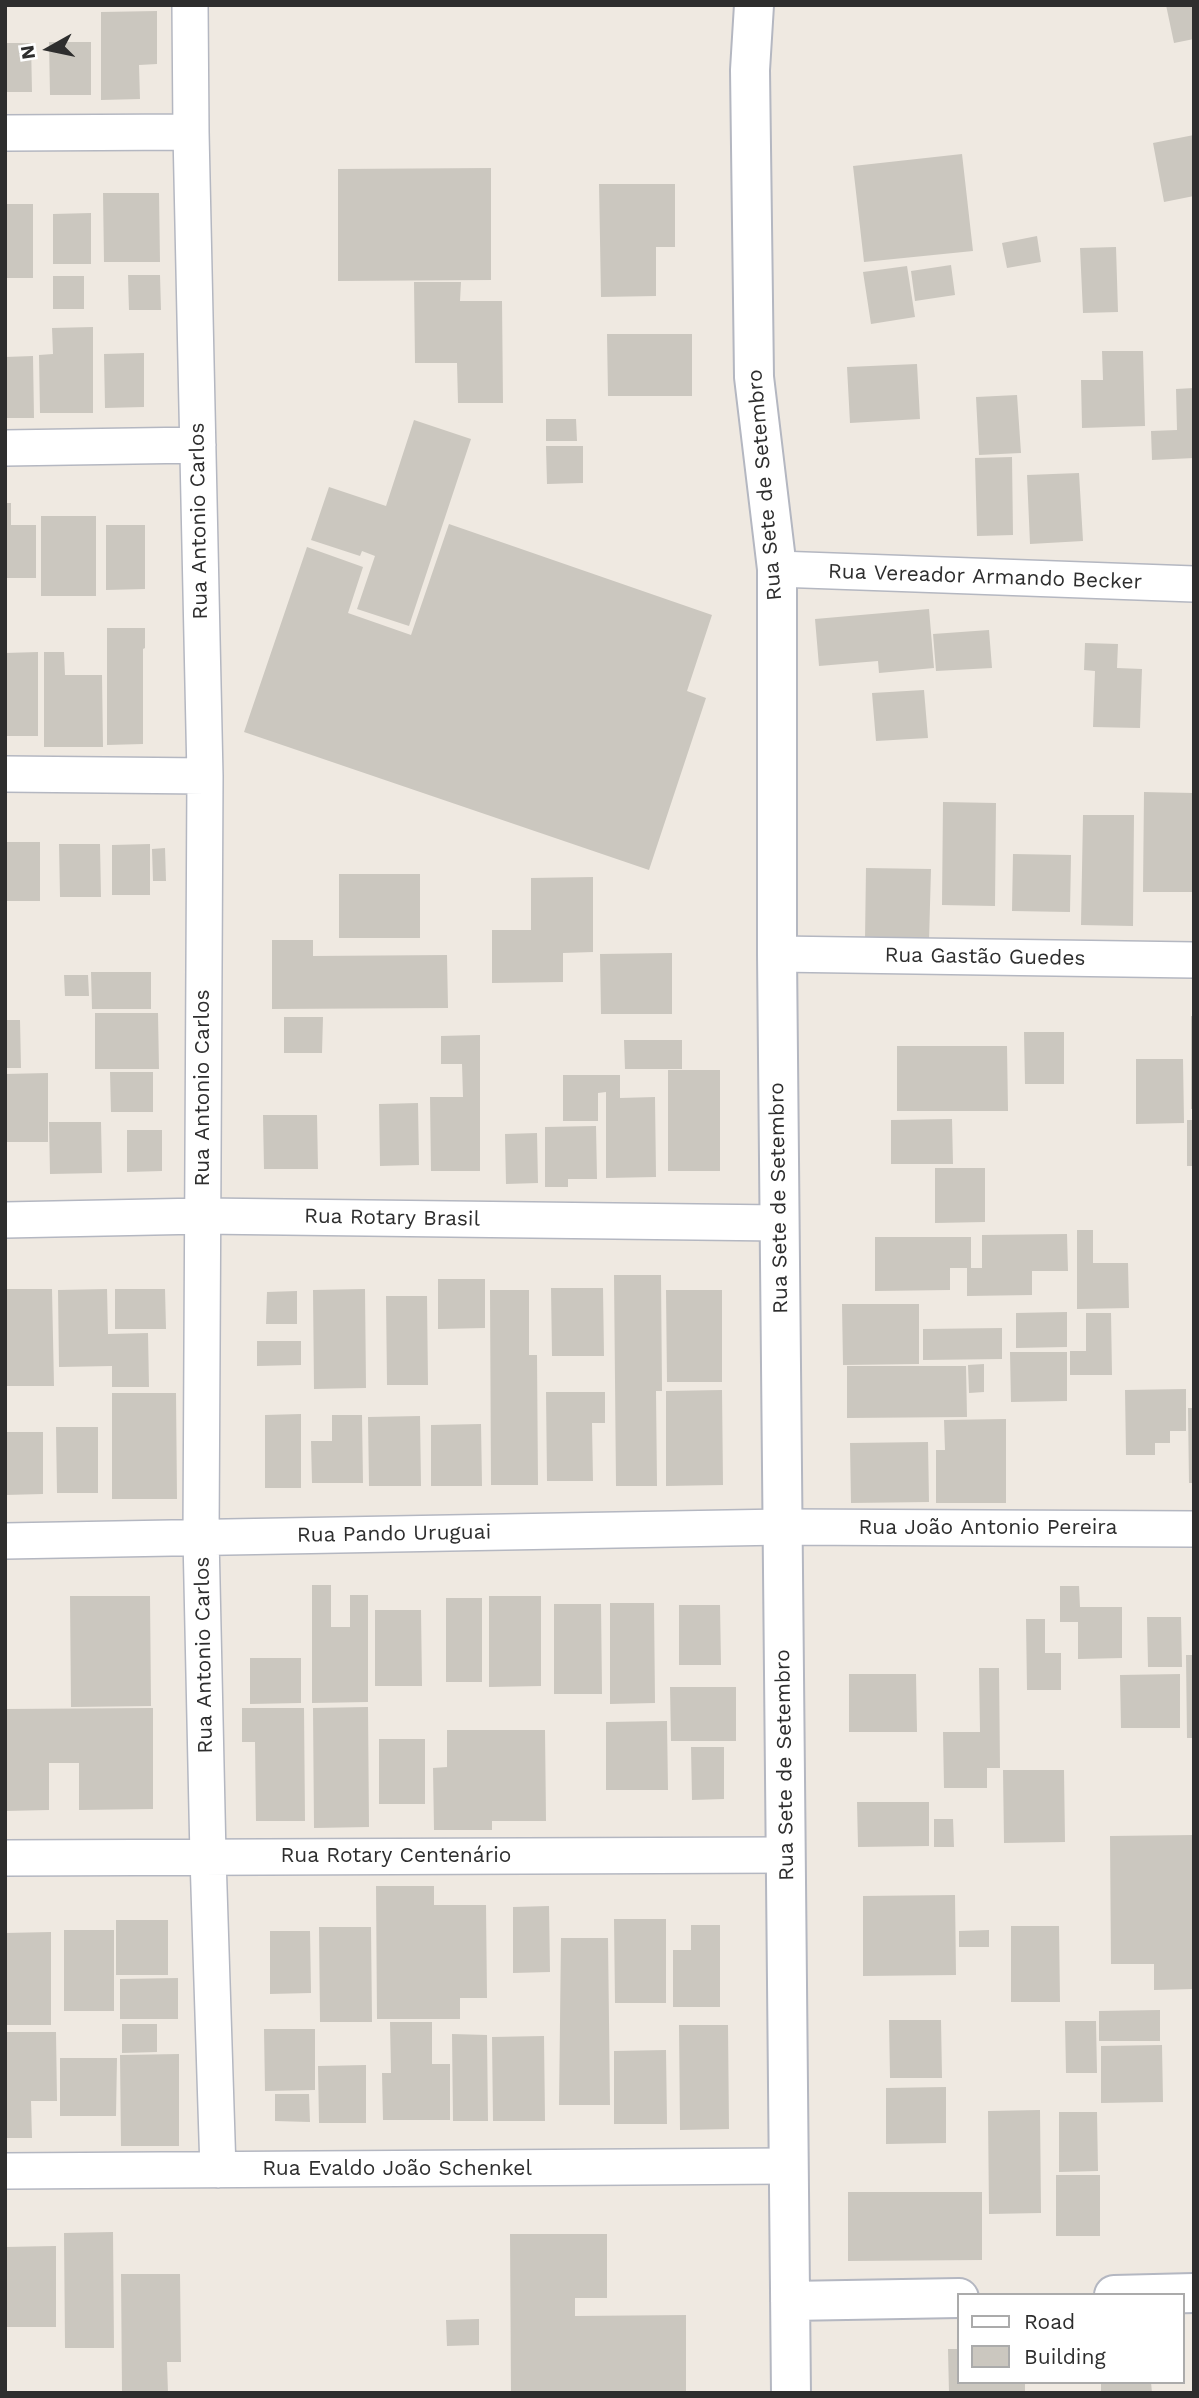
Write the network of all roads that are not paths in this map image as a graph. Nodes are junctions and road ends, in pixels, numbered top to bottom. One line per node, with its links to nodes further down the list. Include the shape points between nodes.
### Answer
1 (190, 5): 3 (street, Rua Antonio Carlos)
2 (754, 5): 7 (street, Rua Sete de Setembro, via 750,70 754,377)
3 (191, 132): 4 (street); 5 (street, Rua Antonio Carlos)
4 (5, 133)
5 (198, 445): 6 (street); 10 (street, Rua Antonio Carlos)
6 (5, 448)
7 (777, 569): 8 (street, Rua Vereador Armando Becker); 11 (street, Rua Sete de Setembro)
8 (1194, 584)
9 (5, 774): 10 (street)
10 (205, 776): 13 (street, Rua Antonio Carlos)
11 (777, 954): 12 (street, Rua Gastão Guedes); 15 (street, Rua Sete de Setembro)
12 (1194, 960)
13 (202, 1216): 14 (street, Rua Rotary Brasil); 15 (street, Rua Rotary Brasil); 18 (street, Rua Antonio Carlos)
14 (5, 1220)
15 (779, 1223): 16 (street, Rua Sete de Setembro)
16 (783, 1527): 17 (street, Rua João Antonio Pereira); 18 (street, Rua Pando Uruguai); 20 (street, Rua Sete de Setembro)
17 (1194, 1529)
18 (201, 1538): 19 (street, Rua Pando Uruguai); 21 (street, Rua Antonio Carlos)
19 (5, 1541)
20 (786, 1855): 21 (street, Rua Rotary Centenário); 23 (street, Rua Sete de Setembro)
21 (208, 1857): 22 (street, Rua Rotary Centenário); 24 (street, Rua Antonio Carlos)
22 (5, 1858)
23 (788, 2166): 24 (street, Rua Evaldo João Schenkel); 27 (street, Rua Sete de Setembro)
24 (218, 2170): 25 (street, Rua Evaldo João Schenkel)
25 (5, 2171)
26 (958, 2298): 27 (street)
27 (790, 2301): 28 (street, Rua Sete de Setembro)
28 (791, 2393)

